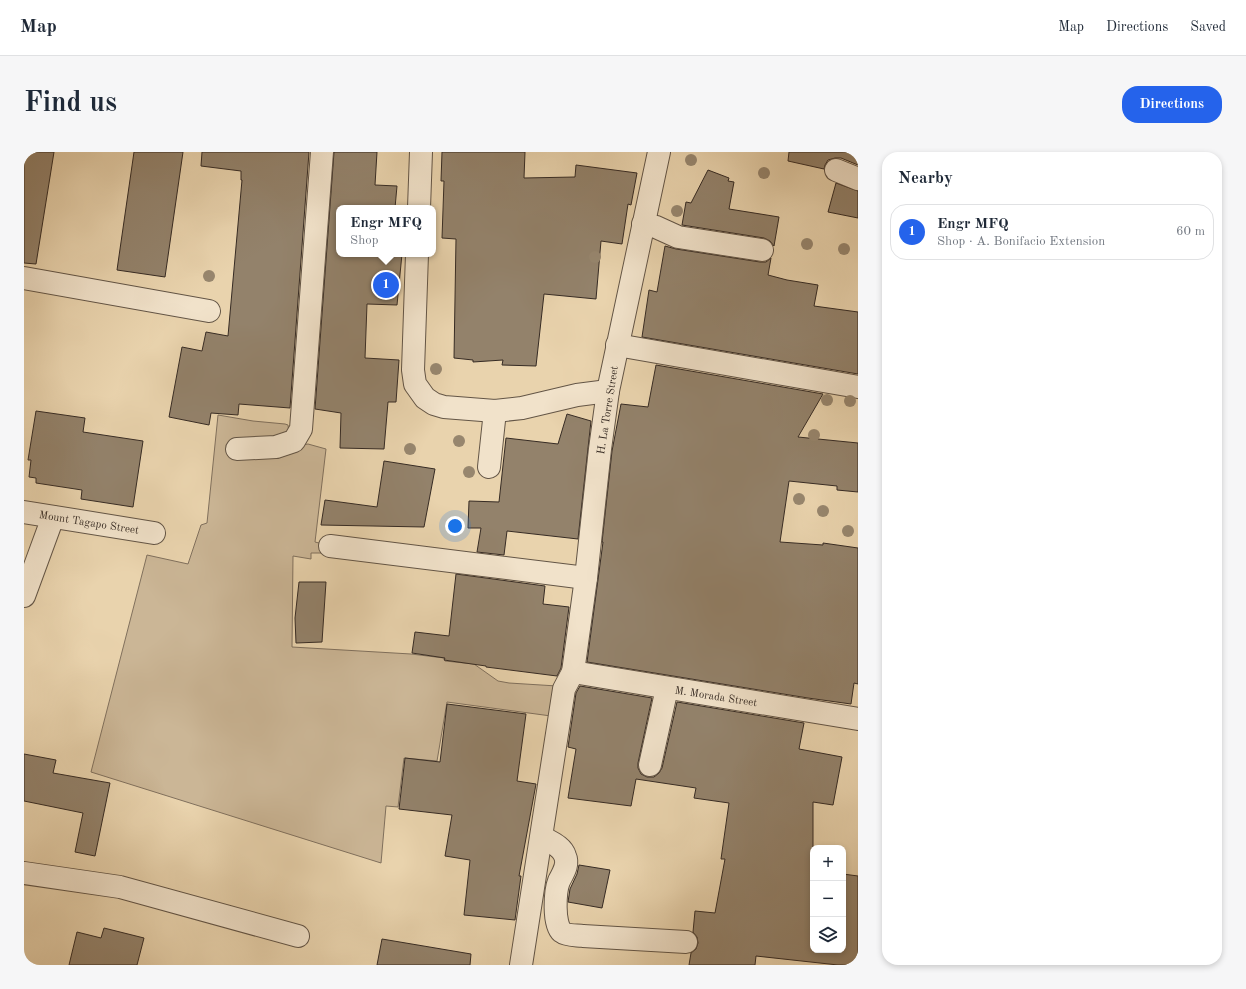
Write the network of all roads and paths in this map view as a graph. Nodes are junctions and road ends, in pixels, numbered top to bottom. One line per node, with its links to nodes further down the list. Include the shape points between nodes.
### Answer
1 (322, 152): 16 (street, via 301,429 294,441 276,447)
2 (421, 152): 6 (street)
3 (659, 152): 7 (street, H. La Torre Street)
4 (836, 170): 5 (street)
5 (858, 179)
6 (419, 205)
7 (643, 224): 8 (street, via 678,237); 12 (street, H. La Torre Street)
8 (762, 250)
9 (417, 257): 15 (street, via 412,370 415,384 425,398 434,404)
10 (24, 278): 11 (street)
11 (209, 311)
12 (617, 345): 13 (street); 14 (street, H. La Torre Street)
13 (858, 387)
14 (608, 391): 15 (street); 22 (street, H. La Torre Street)
15 (495, 411): 17 (street)
16 (237, 449)
17 (489, 467)
18 (24, 512): 19 (street, Mount Tagapo Street)
19 (53, 517): 20 (street, Mount Tagapo Street); 23 (street)
20 (154, 533)
21 (330, 546): 22 (street)
22 (586, 578): 24 (street, H. La Torre Street)
23 (24, 596)
24 (573, 672): 25 (street, M. Morada Street); 28 (street, H. La Torre Street, via 564,689)
25 (667, 688): 26 (street, M. Morada Street); 27 (street)
26 (858, 719)
27 (650, 765)
28 (542, 837): 31 (street, via 558,846 565,854 567,862 556,895 558,926 562,932 584,936); 32 (street, H. La Torre Street)
29 (24, 873): 30 (street, via 120,887)
30 (298, 936)
31 (686, 942)
32 (521, 965)

